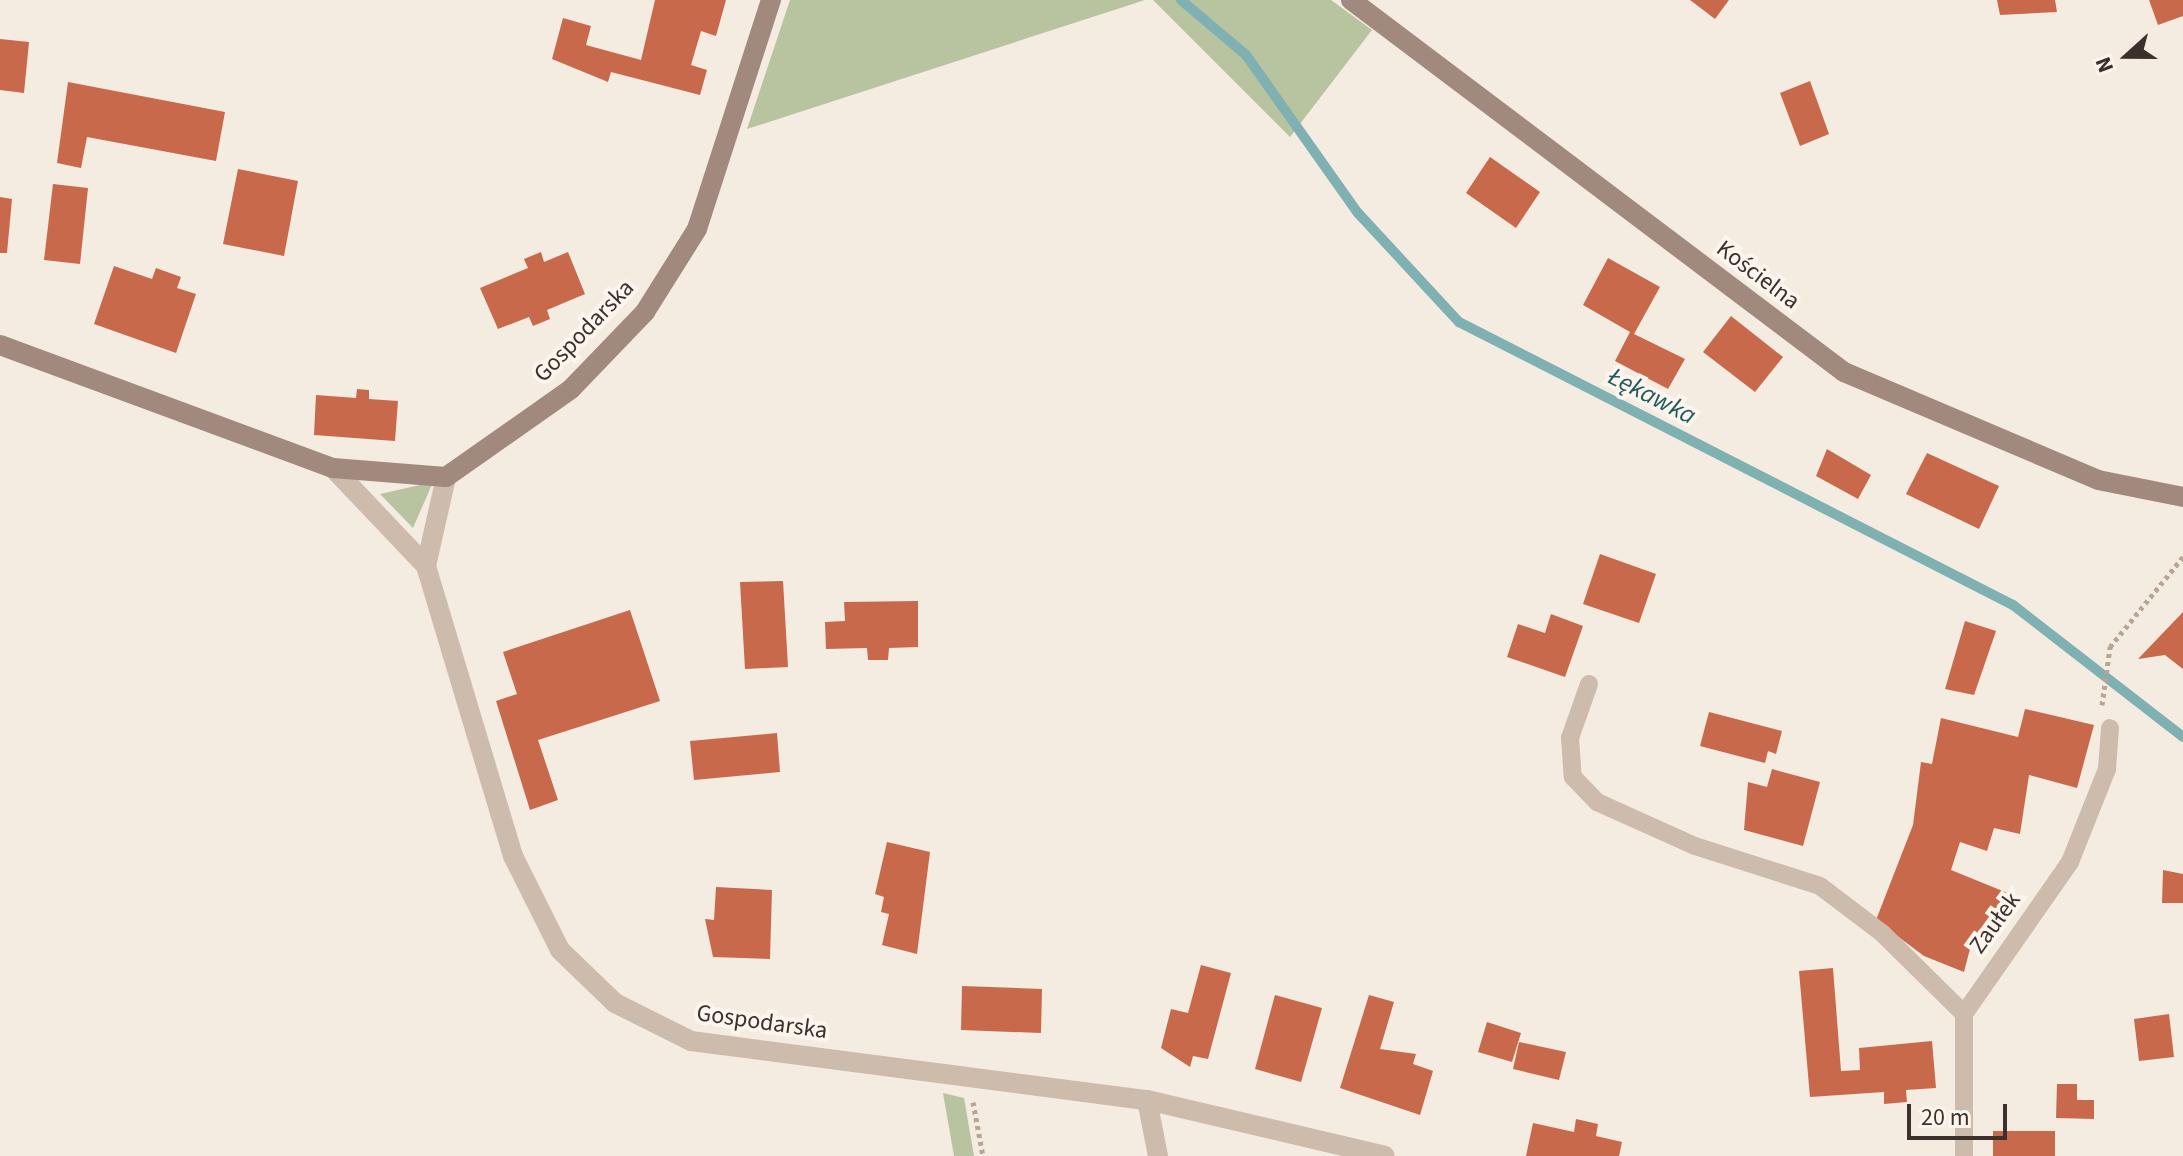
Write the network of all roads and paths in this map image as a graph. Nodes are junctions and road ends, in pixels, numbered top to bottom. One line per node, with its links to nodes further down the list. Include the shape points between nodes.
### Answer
1 (771, 0): 5 (street, Gospodarska, via 697,229 645,312 571,389)
2 (1351, 0): 6 (street, Kościelna, via 1844,372 2098,480)
3 (0, 345): 4 (street, Gospodarska)
4 (333, 468): 5 (street, Gospodarska); 8 (street, Gospodarska)
5 (446, 477): 8 (street, Gospodarska)
6 (2183, 497)
7 (2183, 557): 10 (path, via 2110,647)
8 (426, 566): 13 (street, Gospodarska, via 513,856 560,950 615,1003 691,1041)
9 (1589, 684): 12 (lane, via 1570,738 1573,777 1597,802 1695,846 1820,886 1882,933)
10 (2100, 699)
11 (2110, 728): 12 (lane, Zaułek, via 2107,769 2070,862)
12 (1964, 1014): 18 (lane)
13 (969, 1076): 14 (street, Gospodarska); 15 (path)
14 (1147, 1100): 16 (street); 17 (street, Gospodarska)
15 (983, 1156)
16 (1158, 1156)
17 (1385, 1156)
18 (1964, 1156)

